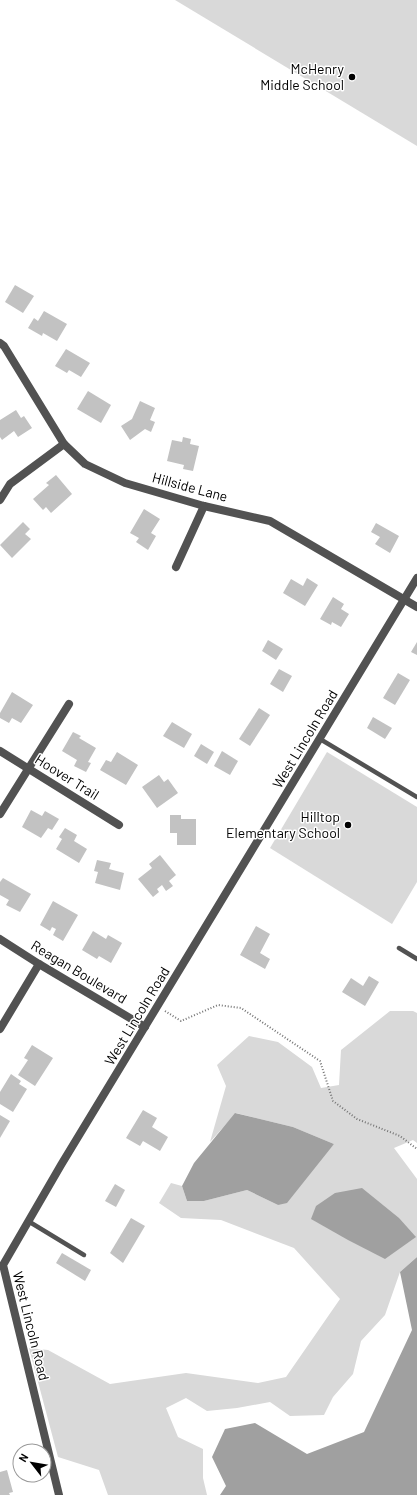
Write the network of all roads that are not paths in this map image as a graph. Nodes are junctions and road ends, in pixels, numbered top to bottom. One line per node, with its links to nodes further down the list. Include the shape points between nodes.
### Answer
1 (0, 343): 2 (street, Hillside Lane)
2 (64, 444): 3 (street, via 10,484); 4 (street, Hillside Lane, via 85,464 125,483)
3 (0, 500)
4 (204, 506): 5 (street); 7 (street, Hillside Lane, via 270,521)
5 (176, 567)
6 (417, 578): 7 (street, West Lincoln Road)
7 (405, 599): 8 (street, Hillside Lane); 10 (street, West Lincoln Road)
8 (417, 606)
9 (69, 704): 12 (street)
10 (320, 739): 13 (lane); 20 (street, West Lincoln Road)
11 (0, 751): 12 (street, Hoover Trail)
12 (28, 768): 14 (street); 15 (street, Hoover Trail)
13 (417, 797)
14 (0, 814)
15 (119, 825)
16 (0, 939): 19 (street, Reagan Boulevard)
17 (399, 948): 18 (lane)
18 (417, 959)
19 (39, 964): 20 (street, Reagan Boulevard); 21 (street)
20 (145, 1027): 22 (street, West Lincoln Road)
21 (0, 1029)
22 (28, 1221): 23 (lane); 24 (street, West Lincoln Road)
23 (84, 1255)
24 (2, 1266): 25 (street, West Lincoln Road)
25 (59, 1495)

